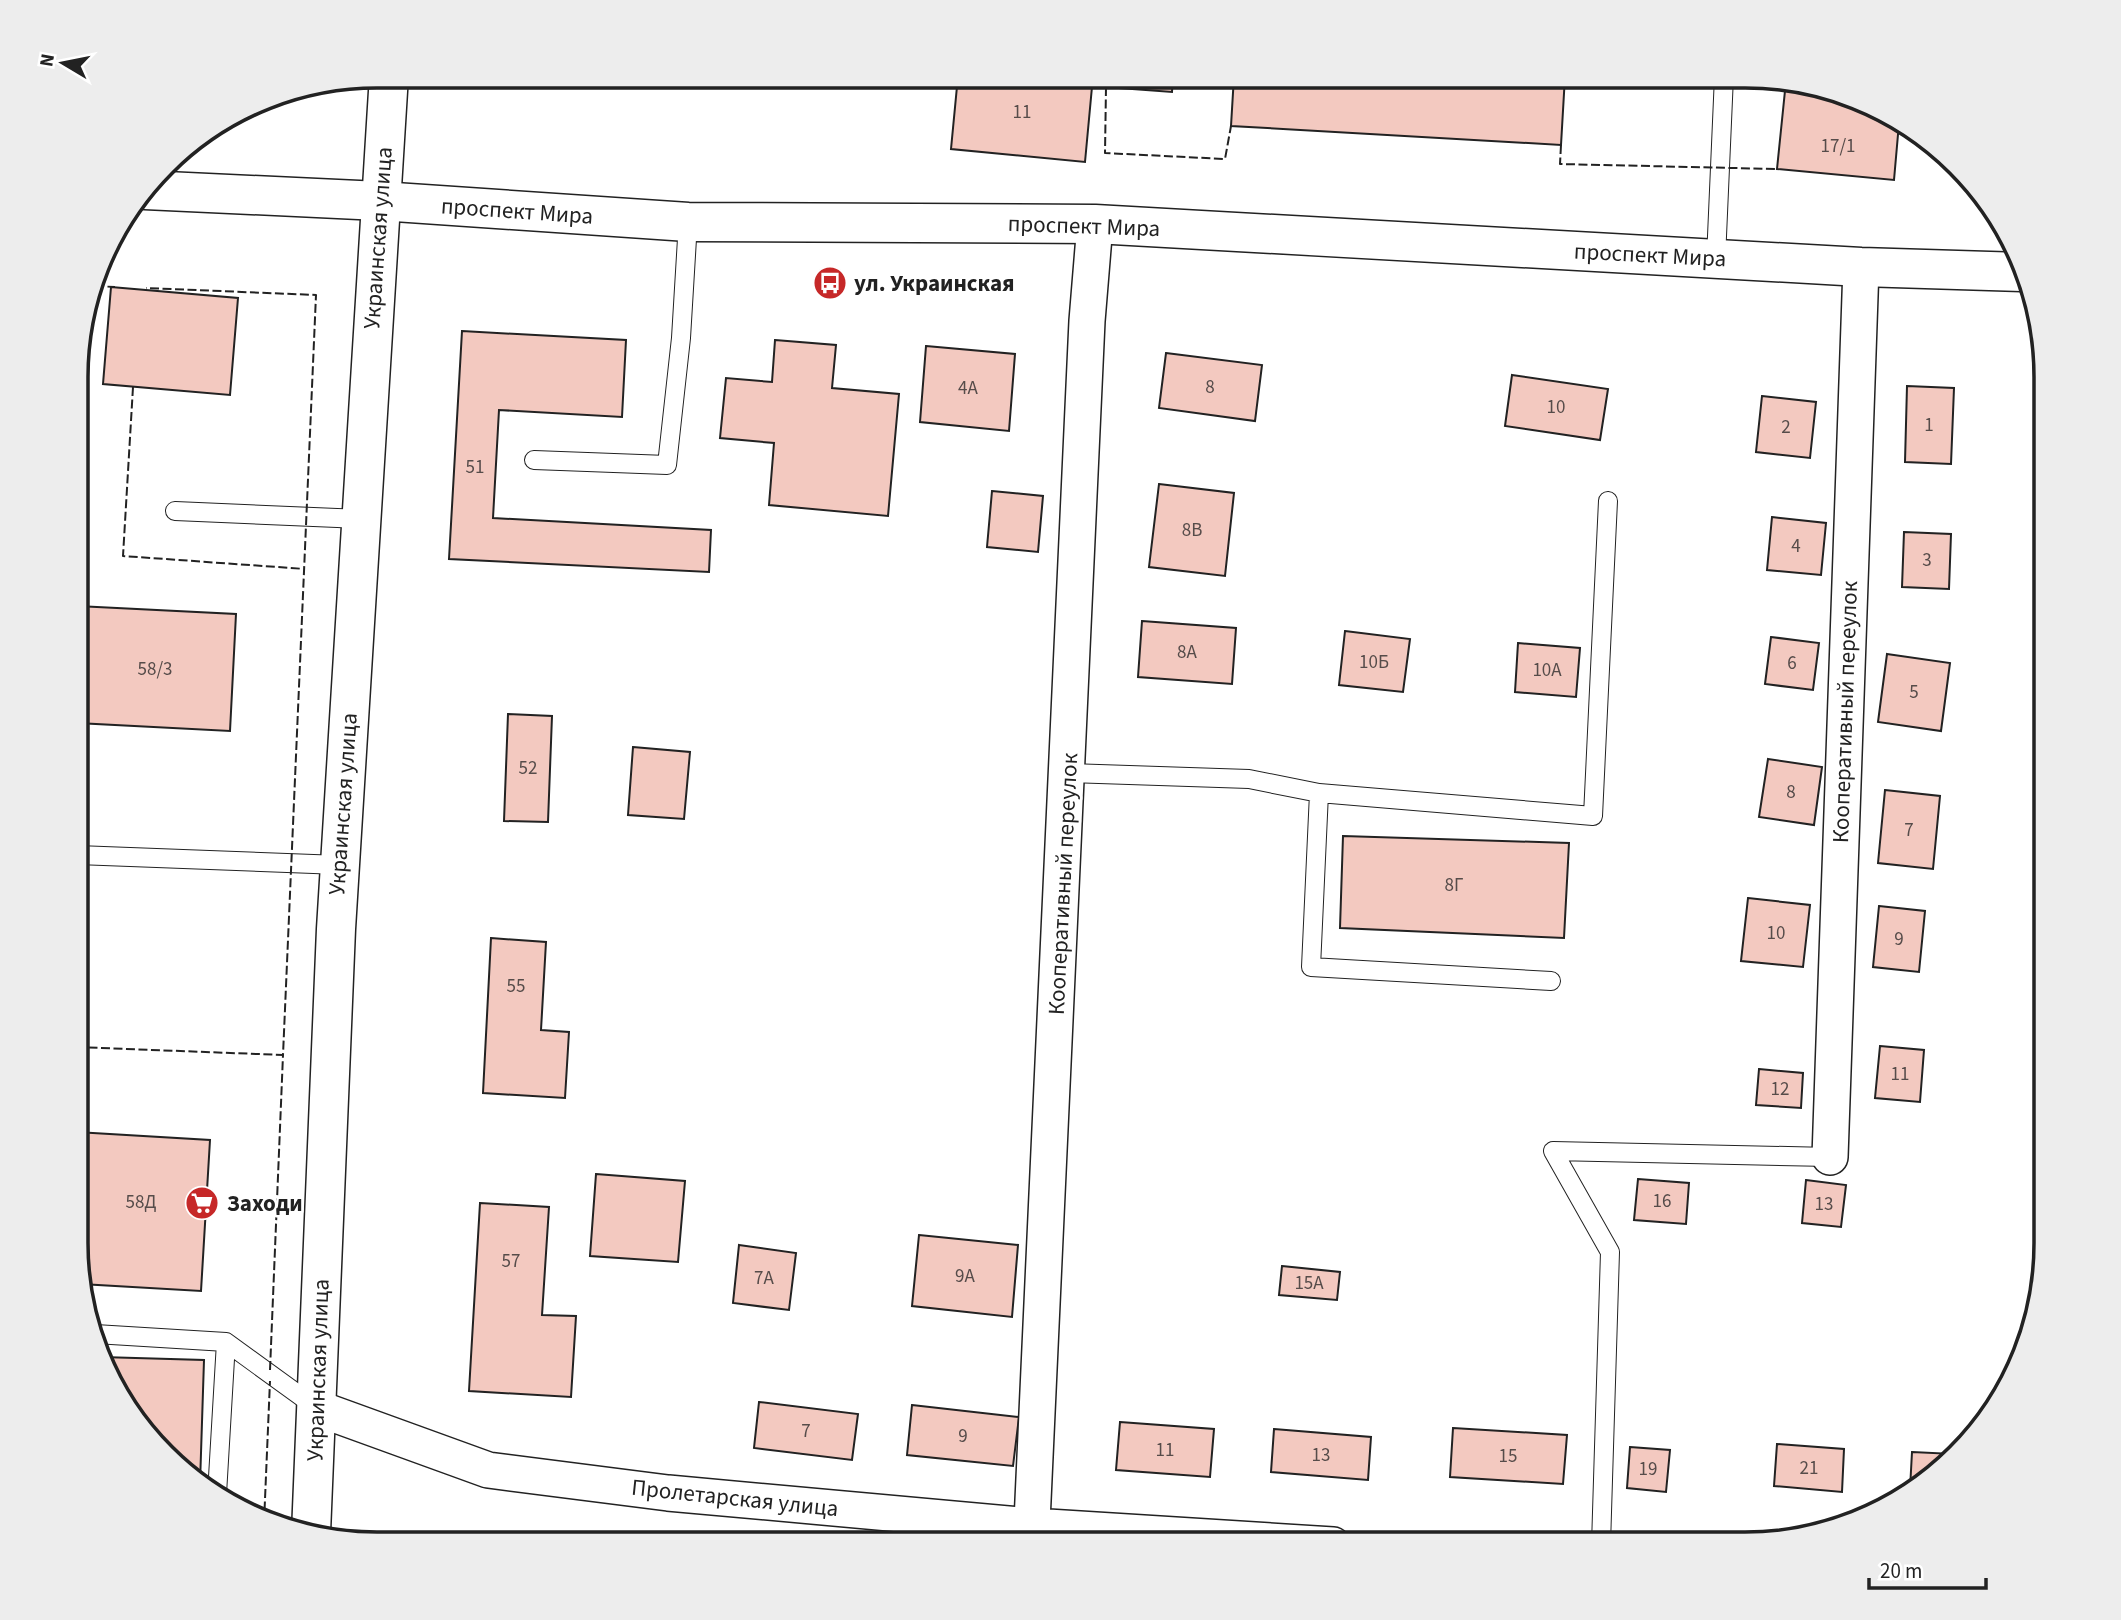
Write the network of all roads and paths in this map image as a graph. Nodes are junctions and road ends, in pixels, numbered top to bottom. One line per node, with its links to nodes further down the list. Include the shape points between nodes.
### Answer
1 (387, 88): 4 (main road, Украинская улица)
2 (1723, 88): 7 (lane)
3 (155, 190): 4 (main road, проспект Мира)
4 (380, 201): 5 (main road, проспект Мира); 13 (main road, Украинская улица)
5 (688, 222): 6 (main road, проспект Мира); 10 (lane, via 667,465)
6 (1095, 224): 7 (main road, проспект Мира); 14 (street, Кооперативный переулок)
7 (1716, 259): 8 (main road, проспект Мира)
8 (1861, 267): 9 (main road, проспект Мира); 19 (street, Кооперативный переулок)
9 (2014, 272)
10 (534, 460)
11 (1608, 501): 15 (lane, via 1592,816)
12 (175, 511): 13 (lane)
13 (361, 519): 17 (main road, Украинская улица)
14 (1069, 773): 15 (lane, via 1249,779); 26 (street, Кооперативный переулок)
15 (1319, 793): 18 (lane, via 1311,967)
16 (88, 855): 17 (lane)
17 (340, 865): 22 (main road, Украинская улица)
18 (1551, 981)
19 (1830, 1157): 27 (lane, via 1553,1151 1610,1252)
20 (102, 1334): 21 (lane)
21 (226, 1342): 22 (lane); 23 (lane)
22 (317, 1408): 24 (main road, Украинская улица); 25 (street, Пролетарская улица, via 488,1470)
23 (218, 1485)
24 (311, 1525)
25 (1006, 1532)
26 (1032, 1532)
27 (1601, 1532)

